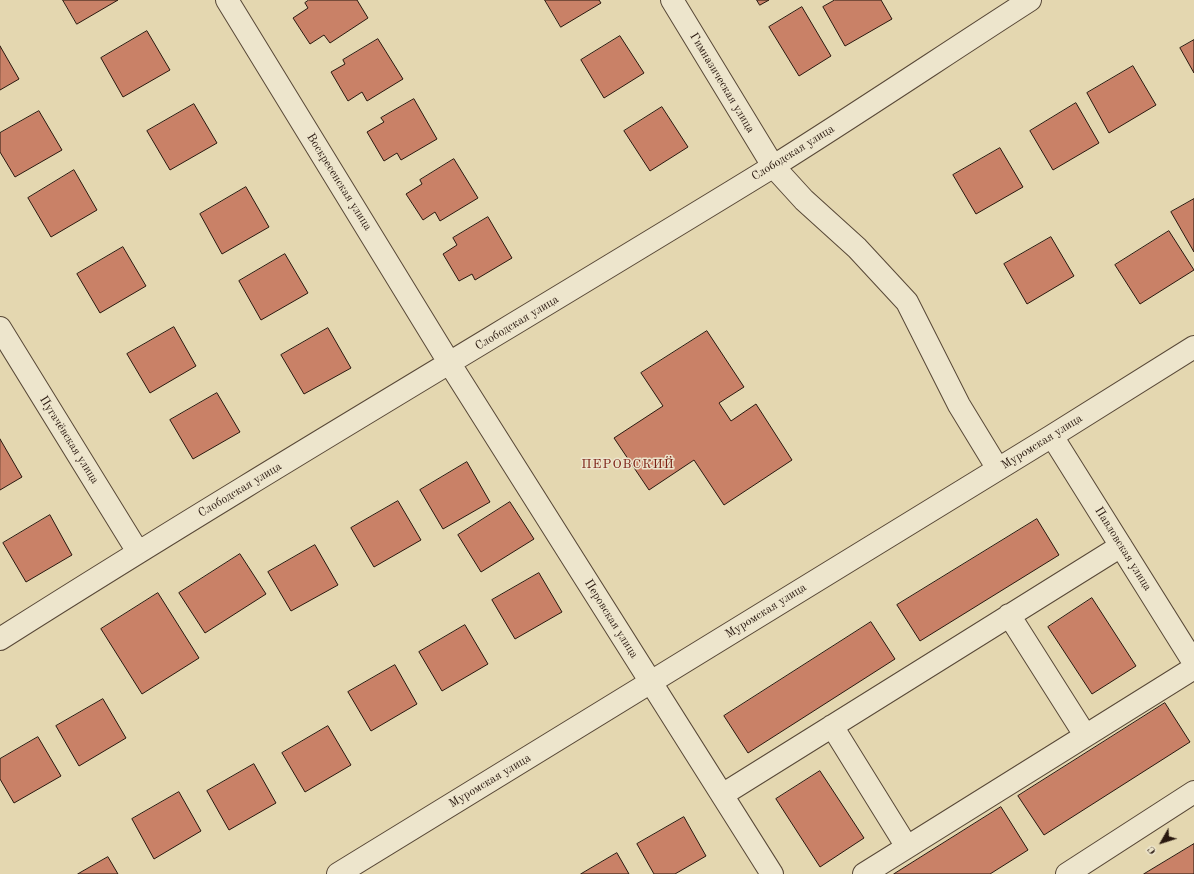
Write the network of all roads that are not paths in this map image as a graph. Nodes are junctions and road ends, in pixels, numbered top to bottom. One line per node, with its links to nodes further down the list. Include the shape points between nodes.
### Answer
1 (227, 0): 7 (street, Воскресенская улица)
2 (672, 0): 4 (street, Гимназическая улица)
3 (1030, 0): 4 (street, Слободская улица)
4 (773, 166): 7 (street, Слободская улица); 9 (street, Гимназическая улица, via 804,200 857,248 907,302 959,405)
5 (0, 328): 11 (street, Пугачёвская улица)
6 (1194, 347): 8 (street, Муромская улица)
7 (450, 364): 11 (street, Слободская улица); 16 (street, Перовская улица)
8 (1052, 436): 9 (street, Муромская улица); 10 (street, Павловская улица)
9 (998, 469): 16 (street, Муромская улица)
10 (1121, 546): 12 (street); 14 (street, Павловская улица)
11 (138, 552): 13 (street, Слободская улица)
12 (1009, 615): 17 (street); 18 (street)
13 (0, 639)
14 (1194, 663)
15 (1194, 668): 18 (street)
16 (651, 682): 20 (street, Перовская улица); 22 (street, Муромская улица)
17 (832, 726): 20 (street); 21 (street)
18 (1085, 735): 21 (street)
19 (1194, 792): 25 (street)
20 (722, 795): 23 (street, Перовская улица)
21 (907, 847): 24 (street)
22 (338, 874)
23 (772, 874)
24 (864, 874)
25 (1067, 874)

